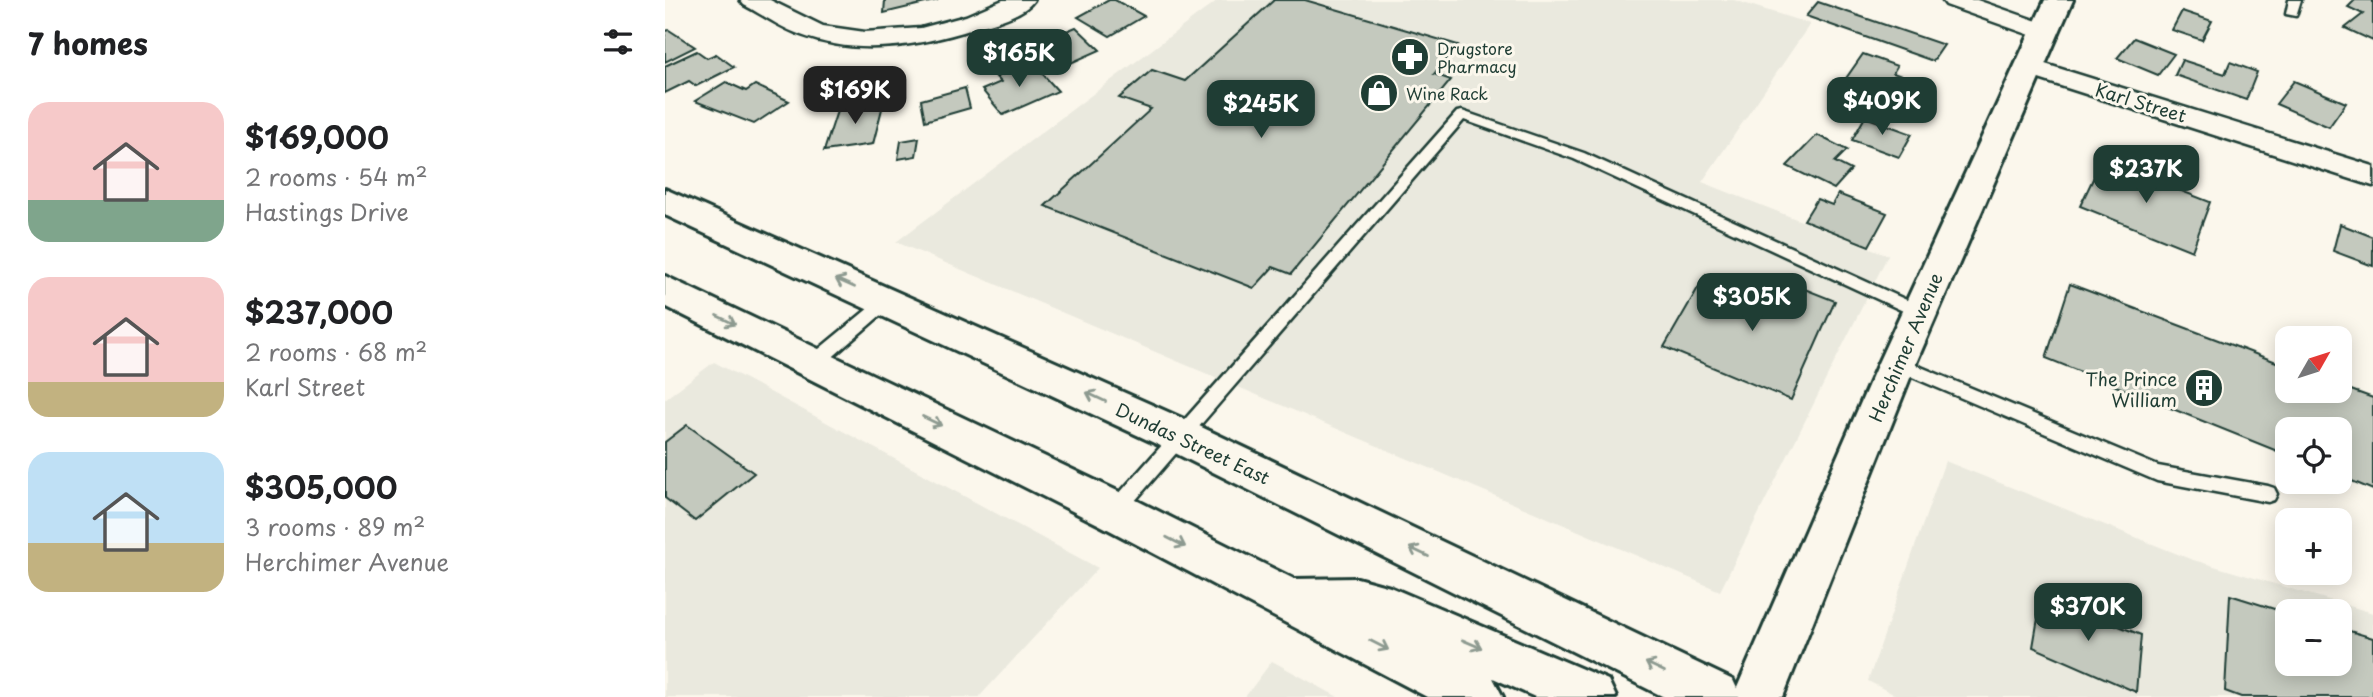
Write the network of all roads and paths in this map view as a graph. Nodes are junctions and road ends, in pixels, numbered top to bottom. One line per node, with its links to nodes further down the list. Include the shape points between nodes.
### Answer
1 (752, 0): 2 (street, via 814,32 855,41 966,26)
2 (1022, 0)
3 (1954, 0): 7 (street)
4 (2059, 0): 7 (main road, Herchimer Avenue)
5 (2295, 0): 6 (lane)
6 (2292, 13)
7 (2045, 32): 8 (main road, Herchimer Avenue)
8 (2029, 67): 9 (street, Karl Street); 13 (main road, Herchimer Avenue)
9 (2373, 176)
10 (665, 201): 12 (main road, Dundas Street East, one-way to 10)
11 (665, 290): 14 (main road, one-way to 14)
12 (886, 302): 14 (lane); 16 (main road, Dundas Street East, one-way to 12)
13 (1919, 312): 15 (main road, Herchimer Avenue); 16 (lane, via 1591,161 1462,116)
14 (814, 363): 18 (main road, one-way to 18)
15 (1897, 363): 17 (lane, via 2157,473); 23 (main road, Herchimer Avenue)
16 (1180, 436): 18 (lane); 22 (main road, Dundas Street East, one-way to 16)
17 (2269, 494)
18 (1115, 511): 19 (main road, one-way to 19)
19 (1290, 599): 20 (main road, one-way to 20); 21 (main road, one-way to 21, via 1357,600 1390,608)
20 (1478, 697)
21 (1591, 697)
22 (1716, 697)
23 (1758, 697)

